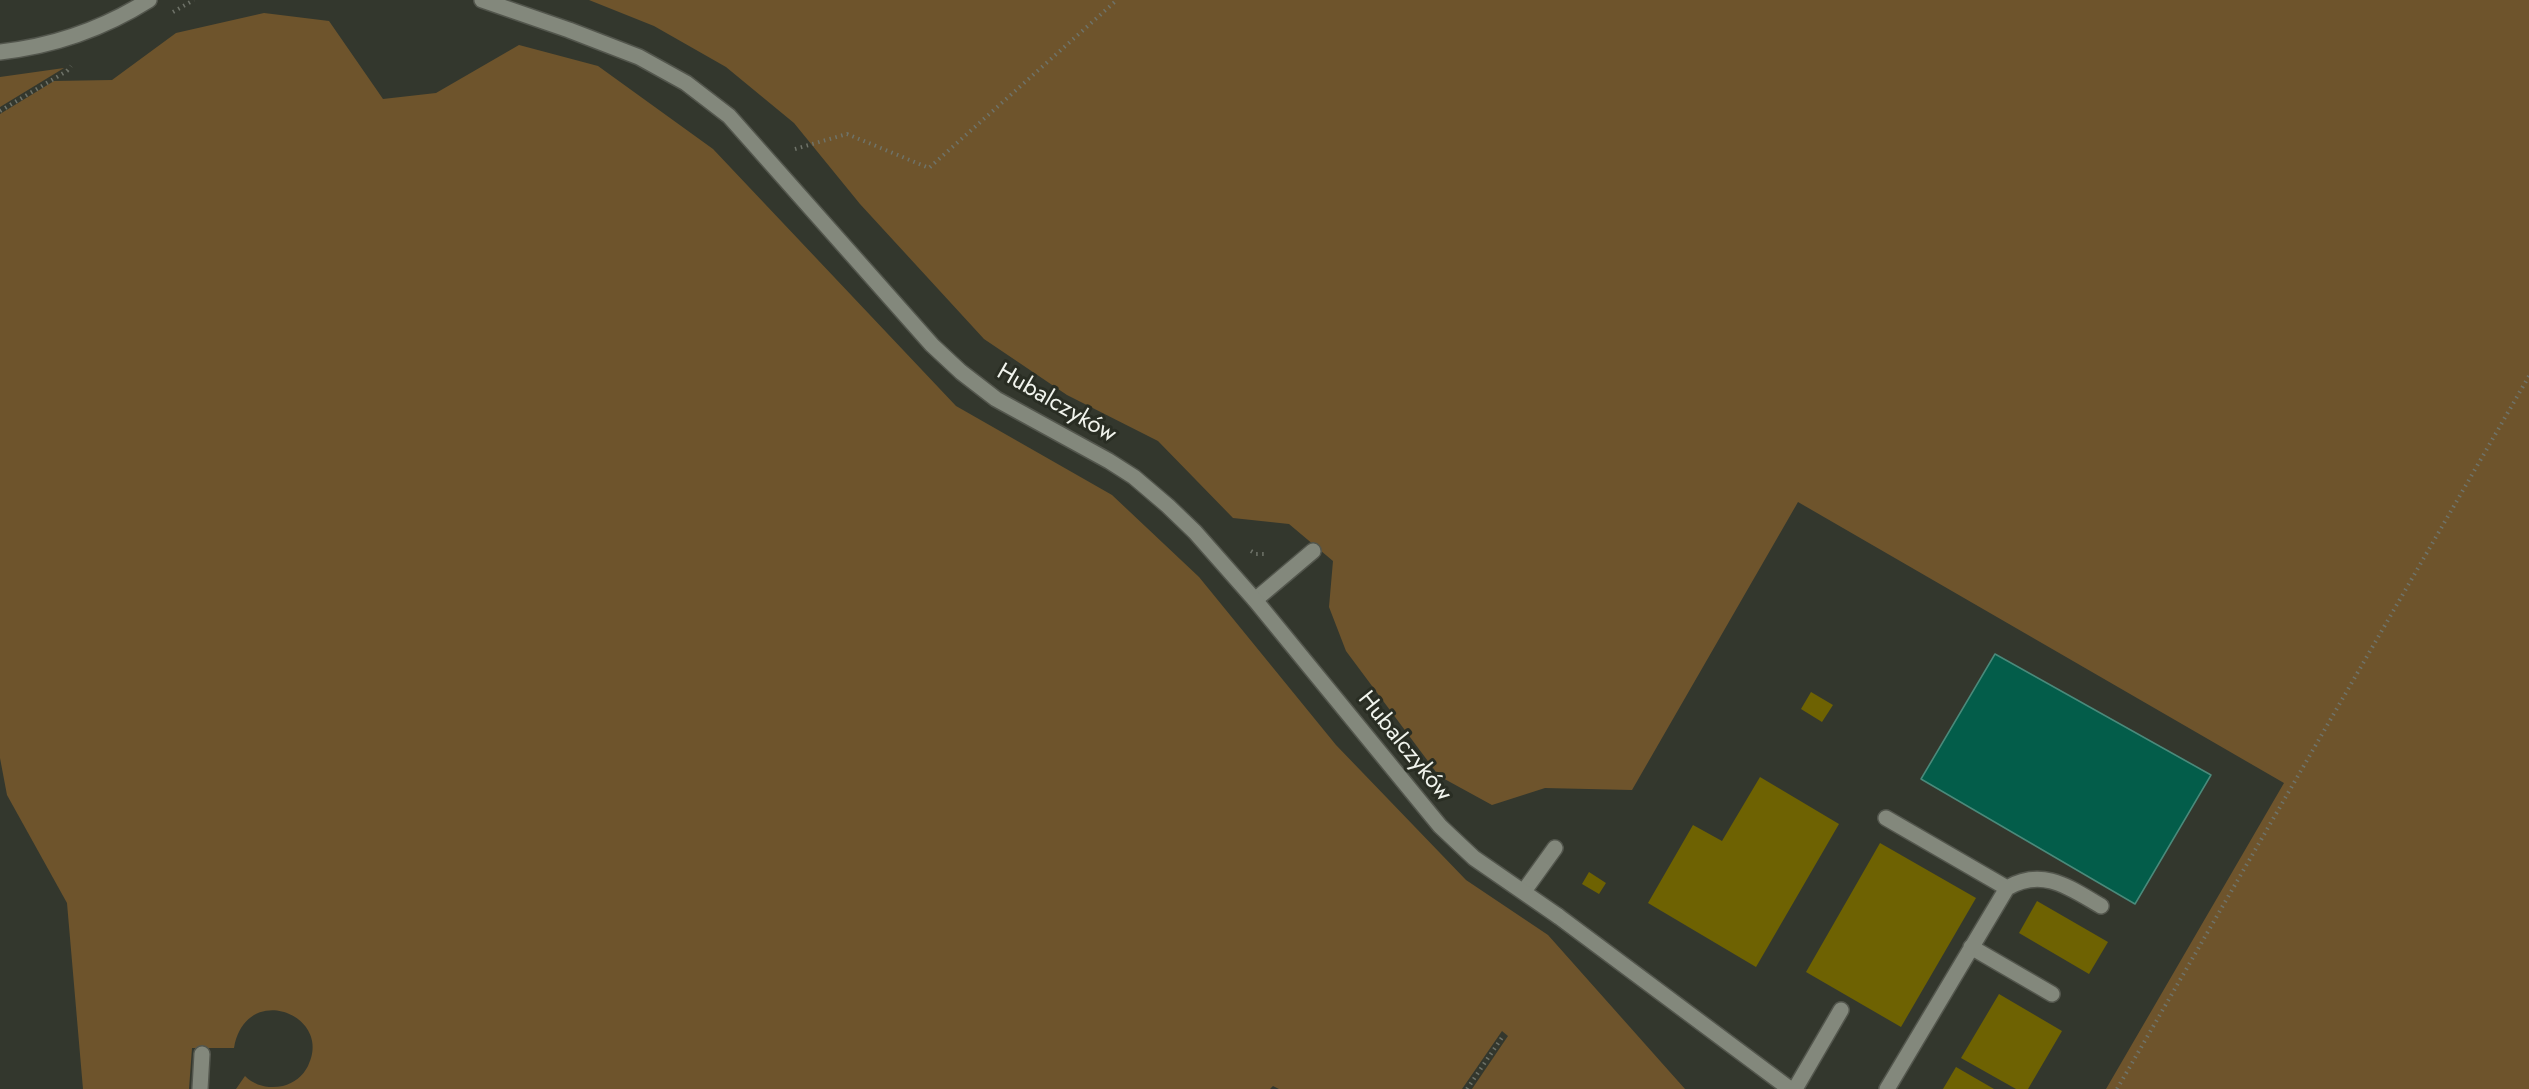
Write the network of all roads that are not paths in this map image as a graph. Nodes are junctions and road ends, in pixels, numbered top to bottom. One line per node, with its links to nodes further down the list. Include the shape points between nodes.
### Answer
1 (150, 0): 3 (street, via 81,35)
2 (482, 0): 5 (street, Hubalczyków, via 639,57 686,83 729,116 932,345 996,399 1134,477 1195,532)
3 (0, 52)
4 (1312, 551): 5 (street)
5 (1255, 600): 9 (street, Hubalczyków, via 1440,826 1474,858)
6 (1886, 818): 8 (street)
7 (1555, 848): 9 (street)
8 (2007, 888): 10 (street, via 2036,879 2057,881); 11 (street)
9 (1524, 891): 16 (street, Hubalczyków)
10 (2101, 906)
11 (1971, 947): 12 (street); 18 (street)
12 (2052, 994)
13 (1841, 1010): 17 (street)
14 (202, 1054): 15 (street)
15 (200, 1089)
16 (1790, 1089)
17 (1795, 1089)
18 (1887, 1089)

